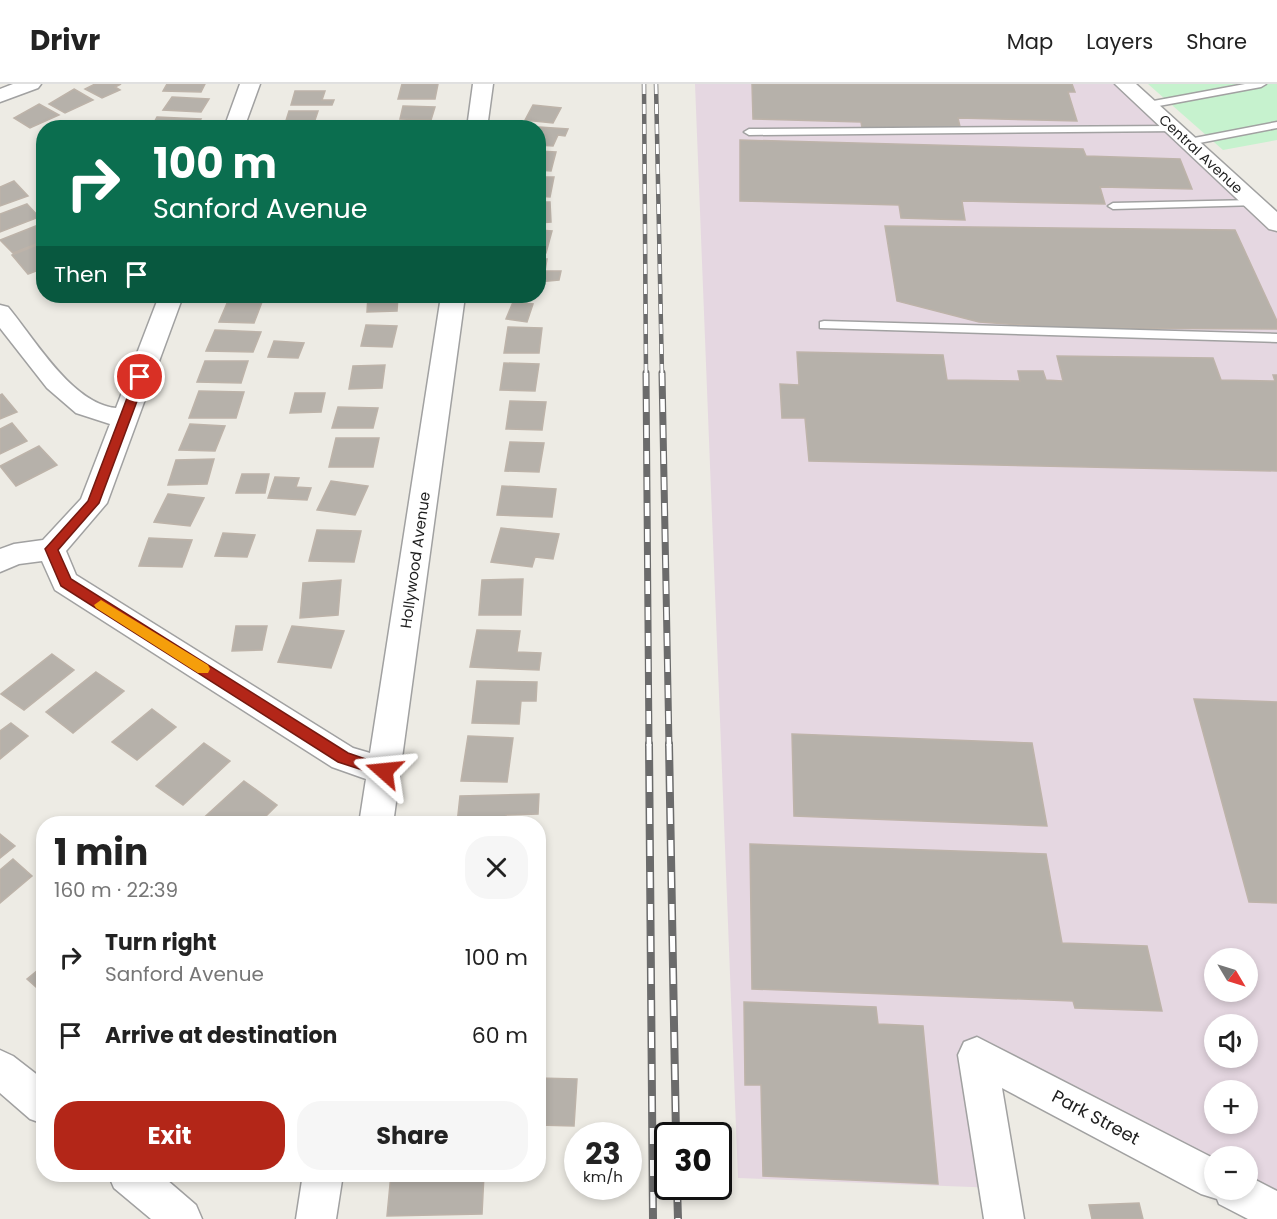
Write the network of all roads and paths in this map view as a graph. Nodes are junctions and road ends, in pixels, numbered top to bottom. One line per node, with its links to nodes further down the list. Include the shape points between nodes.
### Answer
1 (31, 84): 6 (street)
2 (250, 84): 8 (street)
3 (483, 84): 9 (street)
4 (1125, 84): 7 (street, Central Avenue)
5 (1261, 84): 7 (lane)
6 (0, 96)
7 (1148, 105): 12 (street, Central Avenue)
8 (237, 120)
9 (478, 120)
10 (1277, 125): 12 (lane)
11 (749, 132): 12 (lane)
12 (1181, 136): 13 (street, Central Avenue)
13 (1255, 203): 14 (lane); 15 (street, Central Avenue)
14 (1113, 206)
15 (1277, 224)
16 (168, 303): 21 (street)
17 (452, 303): 24 (street, Hollywood Avenue)
18 (0, 312): 21 (street, via 70,399 102,415)
19 (824, 325): 20 (lane)
20 (1277, 338)
21 (125, 417): 22 (street, via 93,503)
22 (51, 549): 23 (street, via 14,554); 24 (street, via 65,582 343,758)
23 (0, 561)
24 (384, 771): 25 (street, Hollywood Avenue)
25 (377, 816)
26 (0, 1069): 27 (street)
27 (36, 1098)
28 (1204, 1174): 35 (street, Park Street, via 976,1055)
29 (138, 1182): 33 (street)
30 (322, 1182): 34 (street)
31 (1253, 1200): 32 (street)
32 (1277, 1212)
33 (182, 1219)
34 (316, 1219)
35 (1004, 1219)

